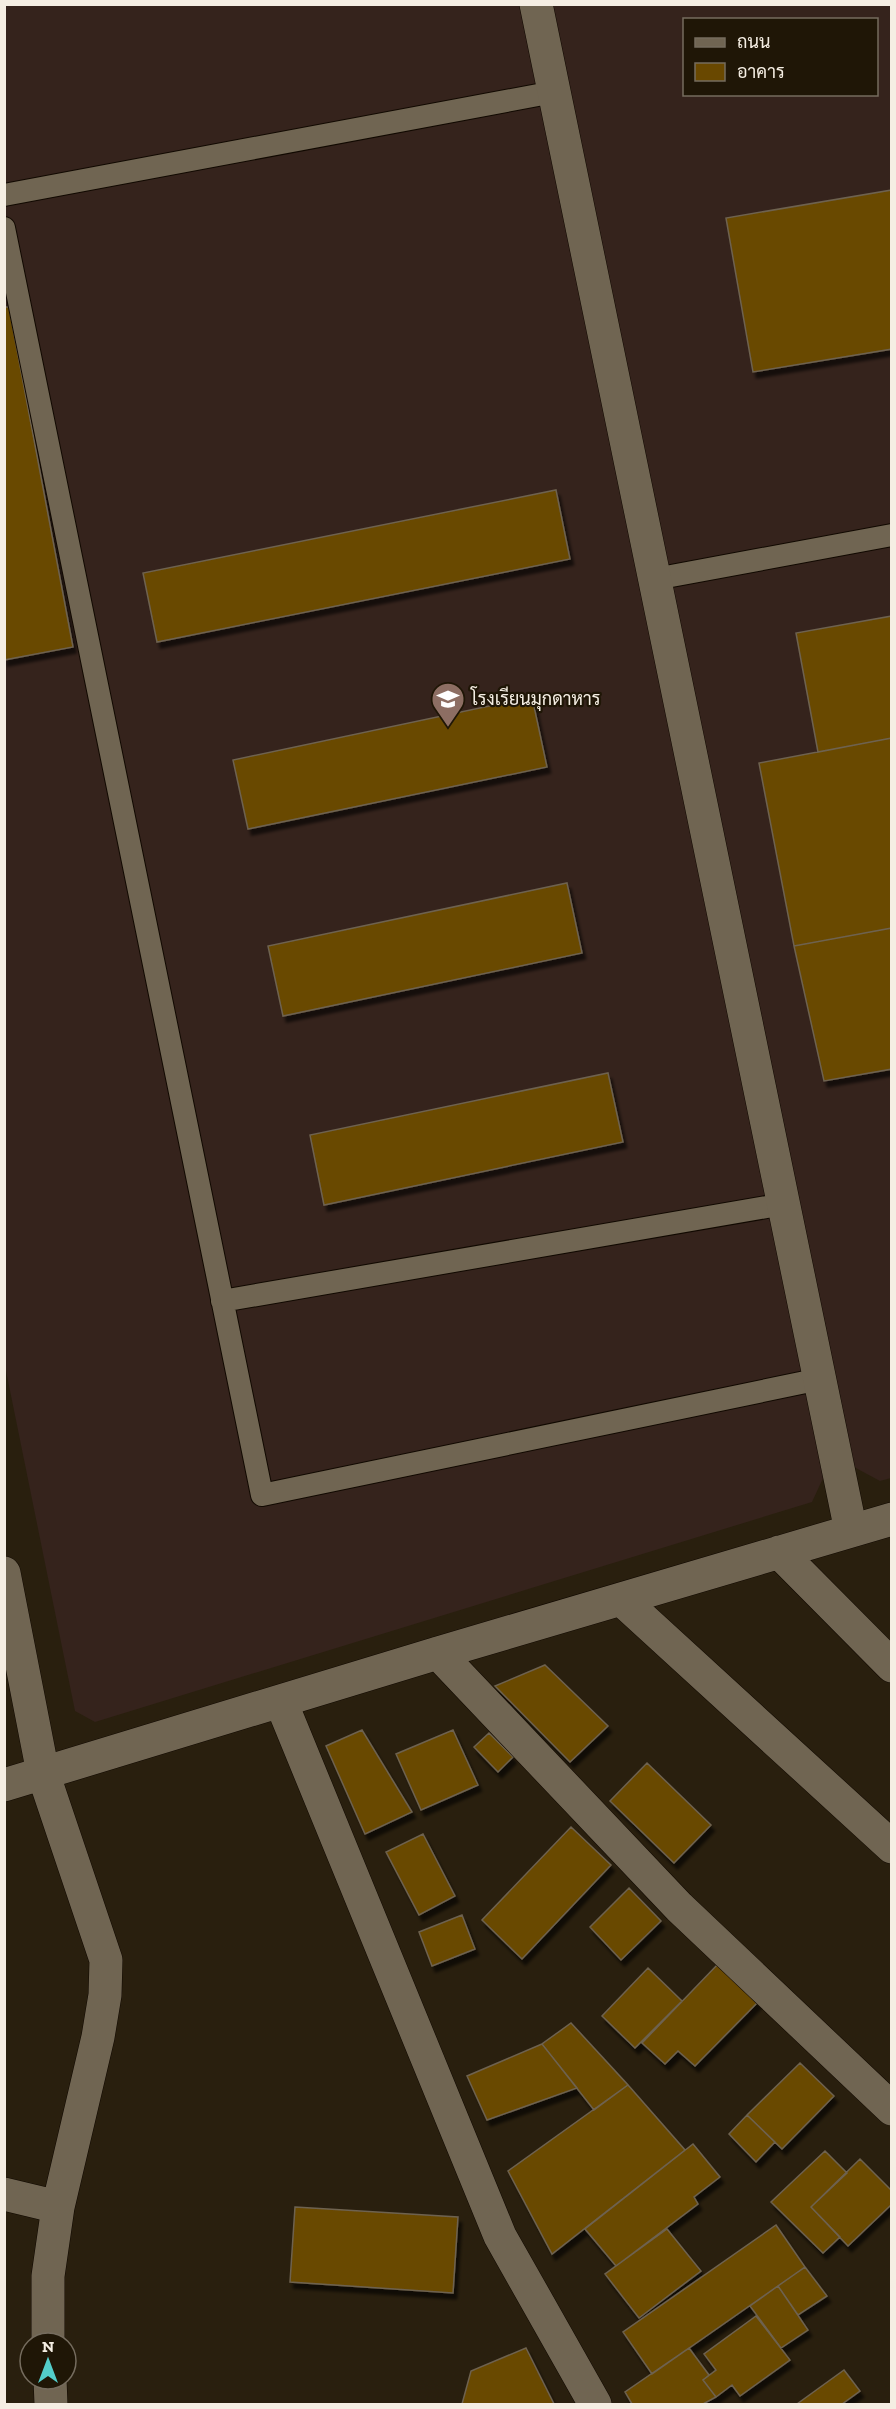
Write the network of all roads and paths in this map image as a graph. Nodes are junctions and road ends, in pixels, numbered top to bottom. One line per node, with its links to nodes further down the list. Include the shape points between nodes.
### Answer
1 (537, 4): 2 (street)
2 (554, 92): 3 (lane); 6 (street)
3 (4, 195)
4 (4, 228): 8 (lane)
5 (891, 535): 6 (lane)
6 (656, 579): 7 (street)
7 (784, 1204): 8 (lane); 9 (street)
8 (222, 1302): 9 (lane, via 262,1495)
9 (820, 1379): 11 (street)
10 (891, 1519): 11 (street)
11 (851, 1531): 12 (street)
12 (779, 1552): 14 (street); 16 (street)
13 (4, 1573): 18 (street)
14 (621, 1599): 15 (street); 20 (street)
15 (438, 1653): 17 (street); 21 (street, via 679,1907)
16 (891, 1666)
17 (281, 1702): 18 (street); 25 (street, via 500,2236)
18 (44, 1773): 19 (street); 23 (street, via 106,1960 99,2037)
19 (4, 1785)
20 (891, 1847)
21 (891, 2109)
22 (4, 2194): 23 (street)
23 (58, 2207): 24 (street, via 48,2276)
24 (48, 2331)
25 (595, 2404)

